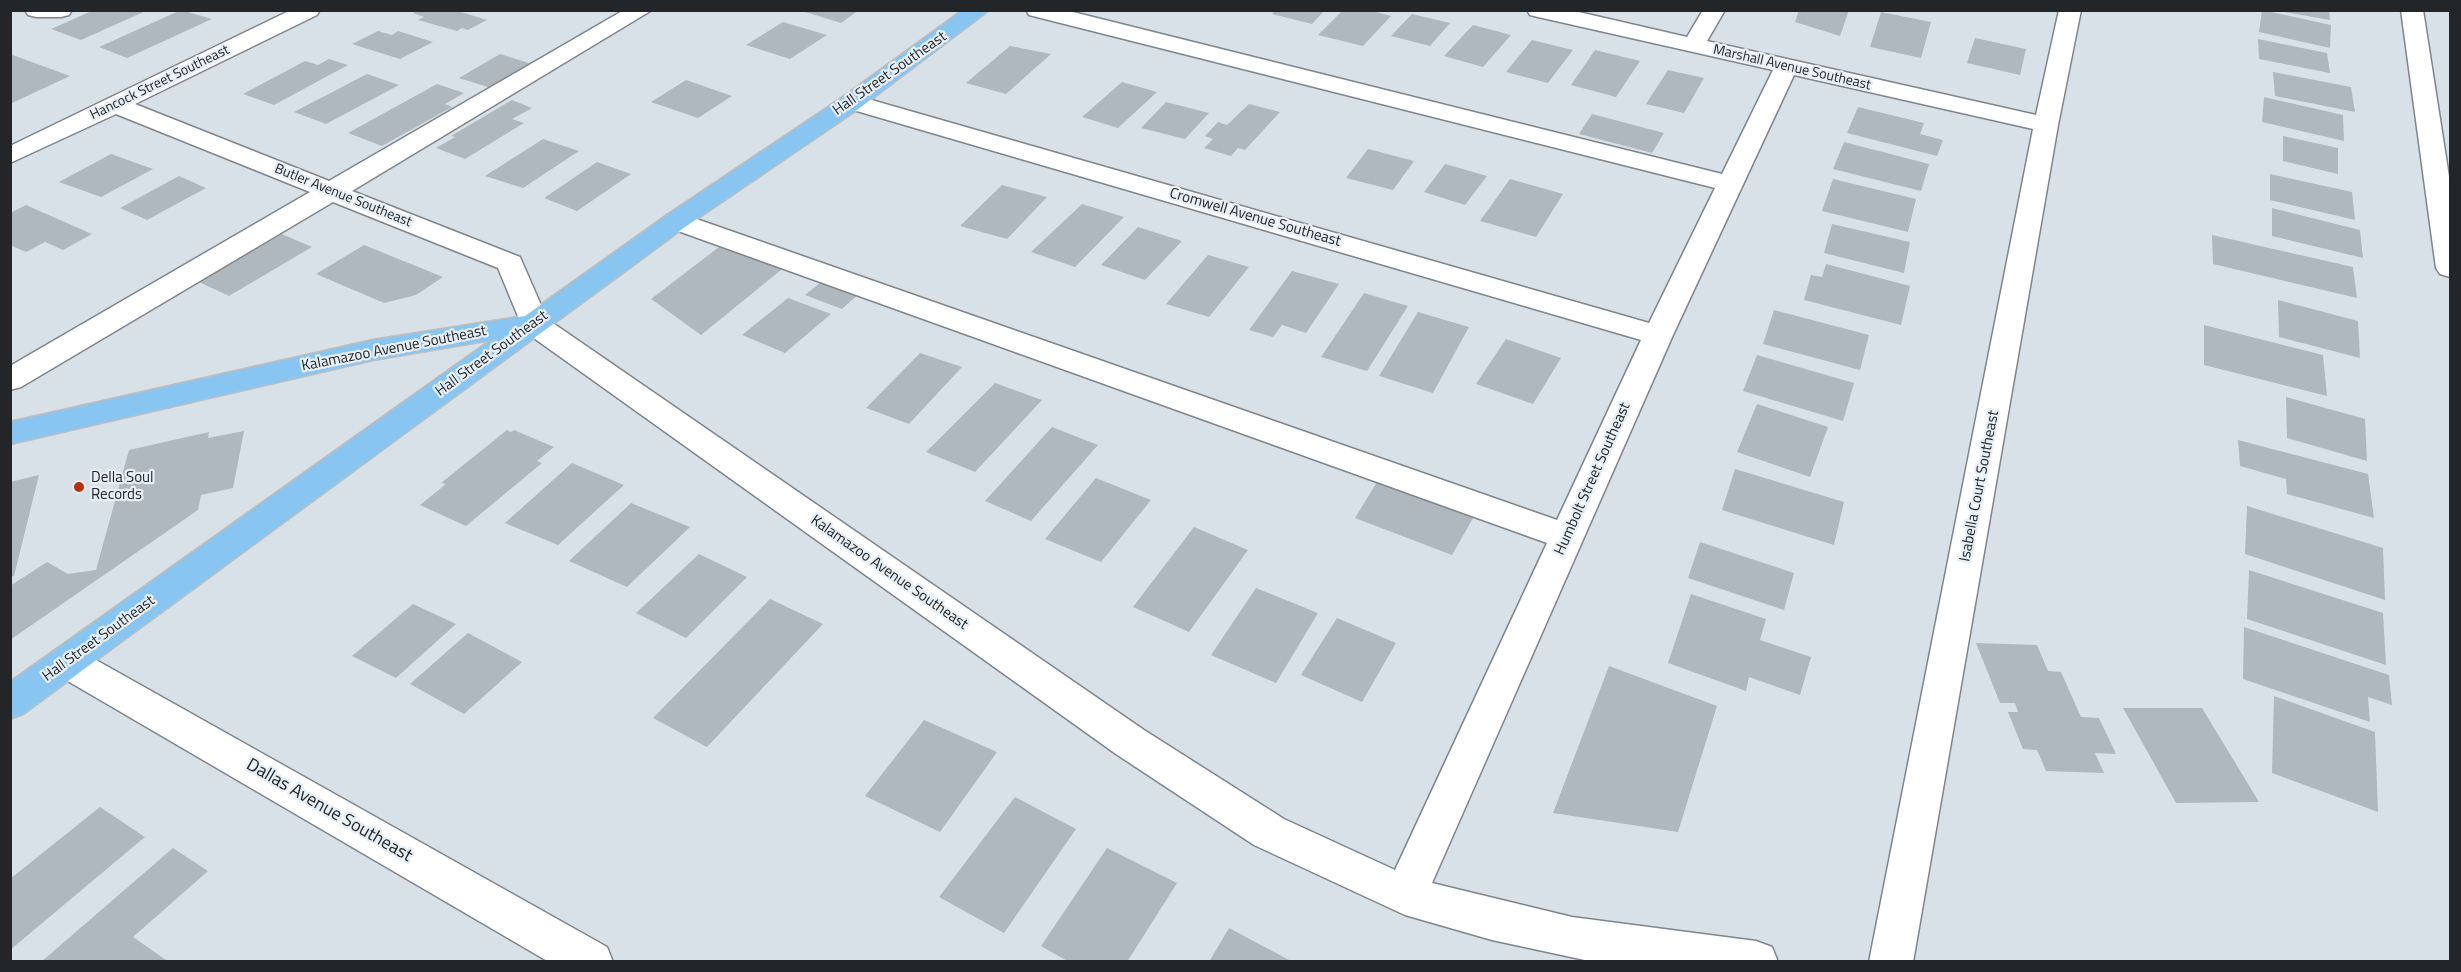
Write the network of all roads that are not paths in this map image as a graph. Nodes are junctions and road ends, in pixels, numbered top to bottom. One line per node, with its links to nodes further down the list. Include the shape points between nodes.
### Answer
1 (36, 10): 2 (street)
2 (61, 10)
3 (641, 10): 18 (street)
4 (978, 10): 13 (main road, Hall Street Southeast)
5 (1036, 10): 17 (street)
6 (1538, 10): 11 (street, Marshall Avenue Southeast)
7 (1714, 10): 11 (street)
8 (2070, 10): 15 (street, Isabella Court Southeast)
9 (2412, 10): 20 (street)
10 (305, 11): 14 (street, Hancock Street Southeast)
11 (1693, 46): 12 (street, Marshall Avenue Southeast)
12 (1787, 66): 15 (street, Marshall Avenue Southeast); 17 (street, Humbolt Street Southeast)
13 (852, 102): 19 (main road, Hall Street Southeast); 22 (street, Cromwell Avenue Southeast)
14 (116, 105): 16 (street, Hancock Street Southeast); 18 (street, Butler Avenue Southeast)
15 (2046, 125): 31 (street, Isabella Court Southeast)
16 (10, 156)
17 (1730, 184): 22 (street, Humbolt Street Southeast)
18 (331, 191): 21 (street, Butler Avenue Southeast, via 510,263); 23 (street)
19 (676, 221): 21 (main road, Hall Street Southeast); 25 (street)
20 (2451, 268)
21 (534, 324): 24 (main road, Kalamazoo Avenue Southeast, via 373,350); 26 (main road, Hall Street Southeast); 28 (street, Kalamazoo Avenue Southeast, via 1130,742 1269,832)
22 (1658, 335): 25 (street, Humbolt Street Southeast)
23 (10, 380)
24 (10, 433)
25 (1567, 537): 28 (street, Humbolt Street Southeast)
26 (67, 662): 27 (main road, Hall Street Southeast); 29 (street, Dallas Avenue Southeast)
27 (10, 702)
28 (1405, 895): 30 (street, Kalamazoo Avenue Southeast, via 1572,938)
29 (591, 962)
30 (1756, 962)
31 (1891, 962)

